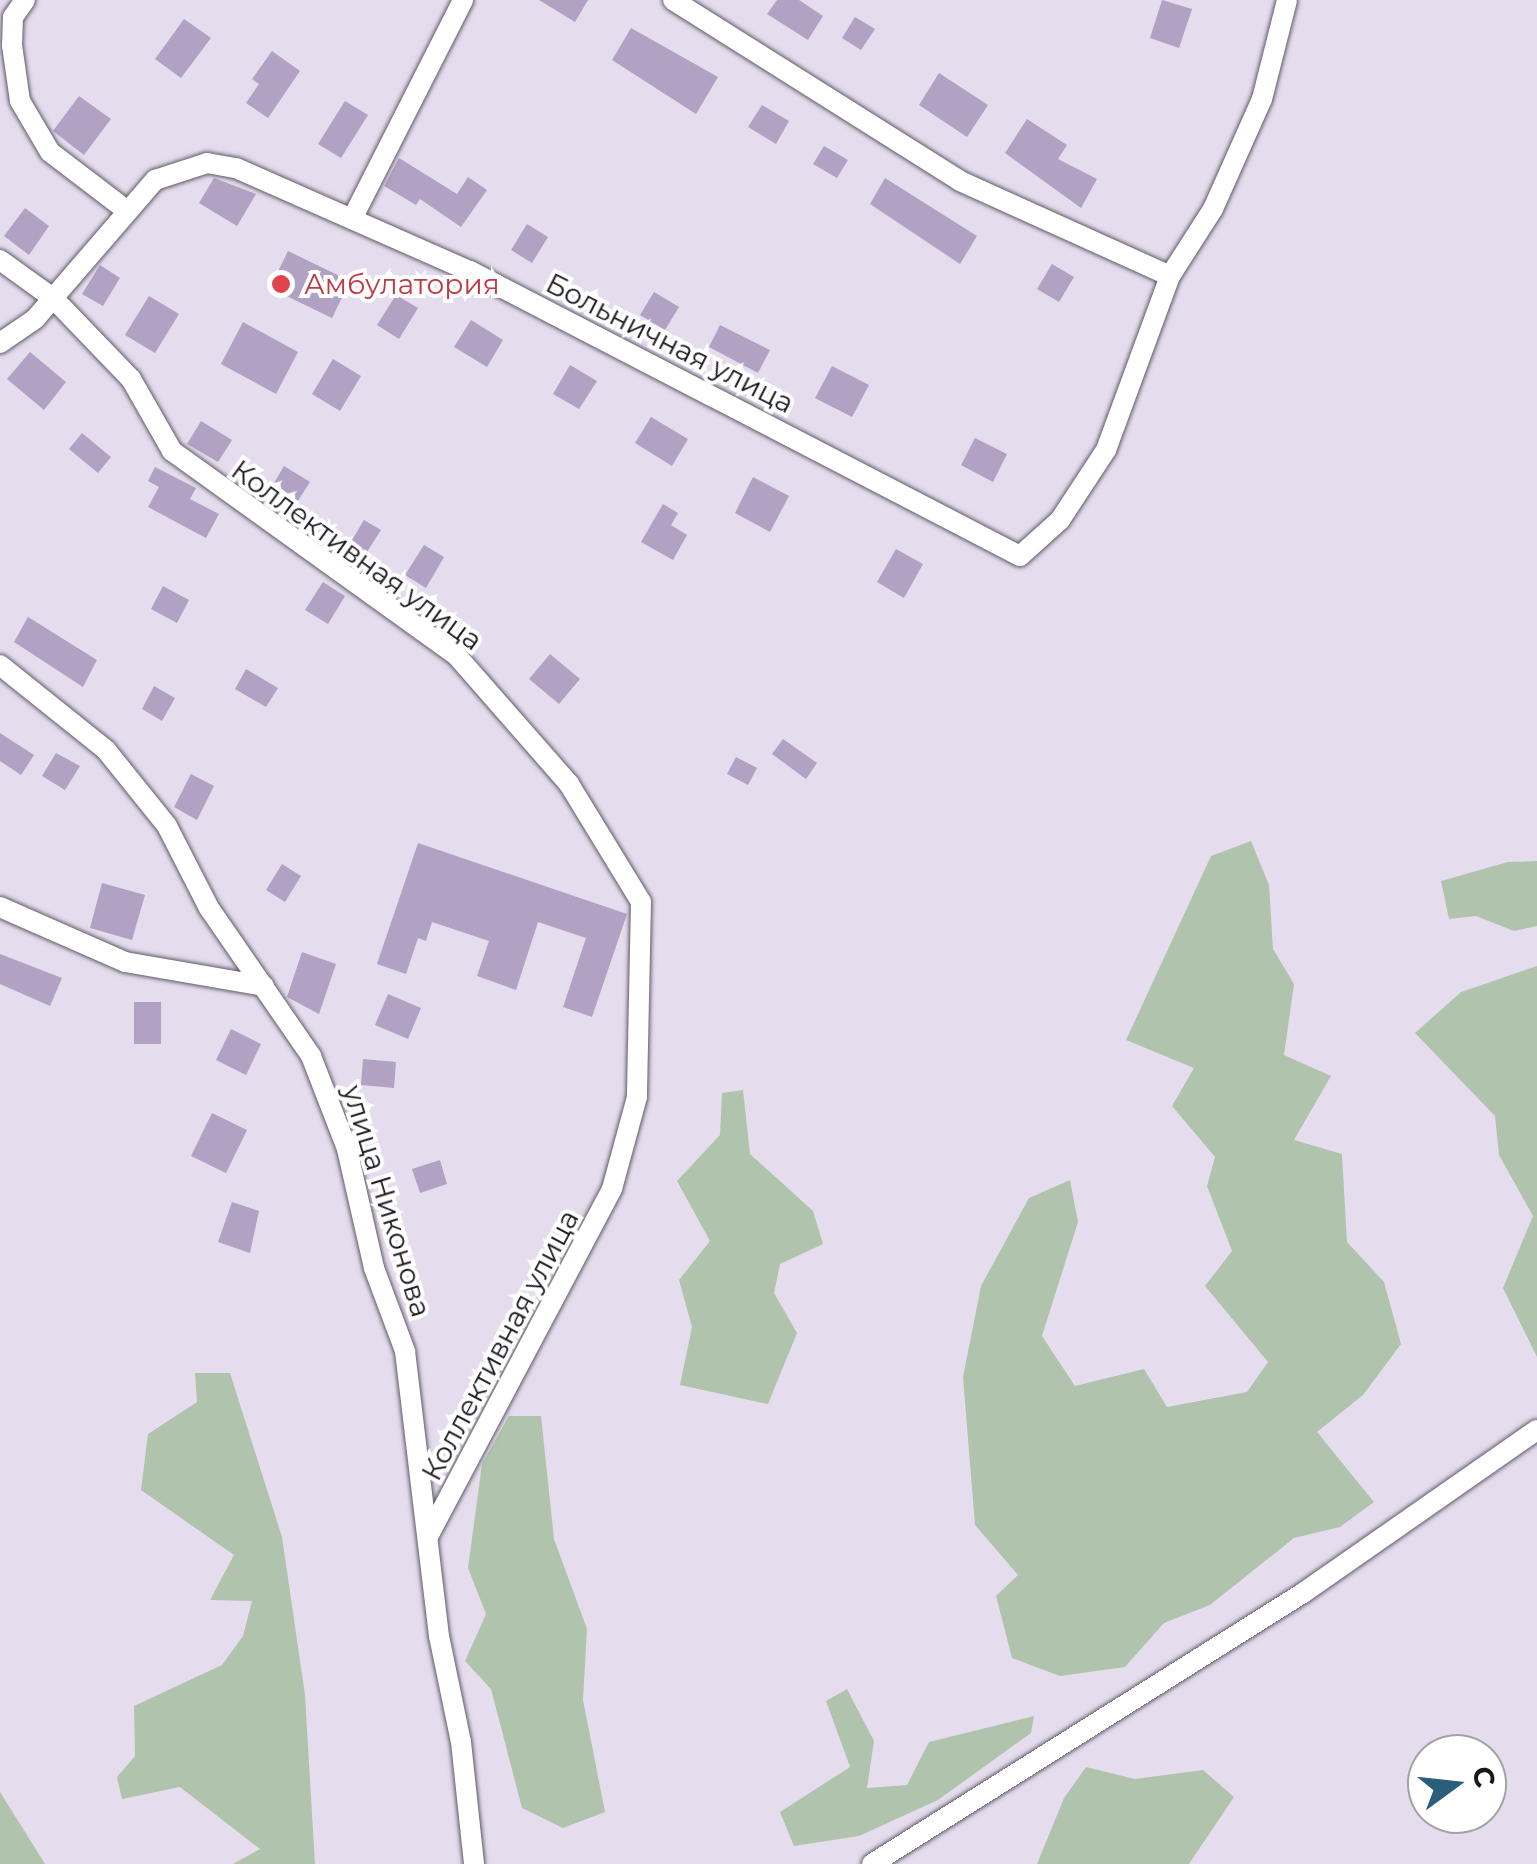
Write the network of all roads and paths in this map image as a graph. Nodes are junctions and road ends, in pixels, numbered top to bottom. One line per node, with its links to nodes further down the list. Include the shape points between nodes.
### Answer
1 (25, 0): 5 (street, via 14,17 12,45 20,102 50,152)
2 (463, 0): 6 (street)
3 (673, 0): 8 (street, via 960,181)
4 (1287, 0): 8 (street, via 1262,99 1213,209)
5 (126, 210): 6 (street, Больничная улица, via 155,180 206,163 236,168); 9 (street, Больничная улица)
6 (352, 219): 8 (street, Больничная улица, via 470,270 1020,556 1060,520 1106,450)
7 (0, 260): 9 (street, Коллективная улица)
8 (1170, 276)
9 (54, 299): 10 (street, Больничная улица); 15 (street, Коллективная улица, via 131,379 172,450 457,656 569,784 642,902 637,1097 612,1189)
10 (0, 343)
11 (0, 665): 13 (street, улица Никонова, via 106,750 167,826 209,908)
12 (0, 907): 13 (street, via 125,962)
13 (264, 986): 15 (street, улица Никонова, via 311,1056 347,1149 374,1268 405,1350)
14 (1537, 1430): 17 (street, via 1302,1592)
15 (429, 1535): 16 (street, улица Никонова)
16 (474, 1864)
17 (872, 1864)

